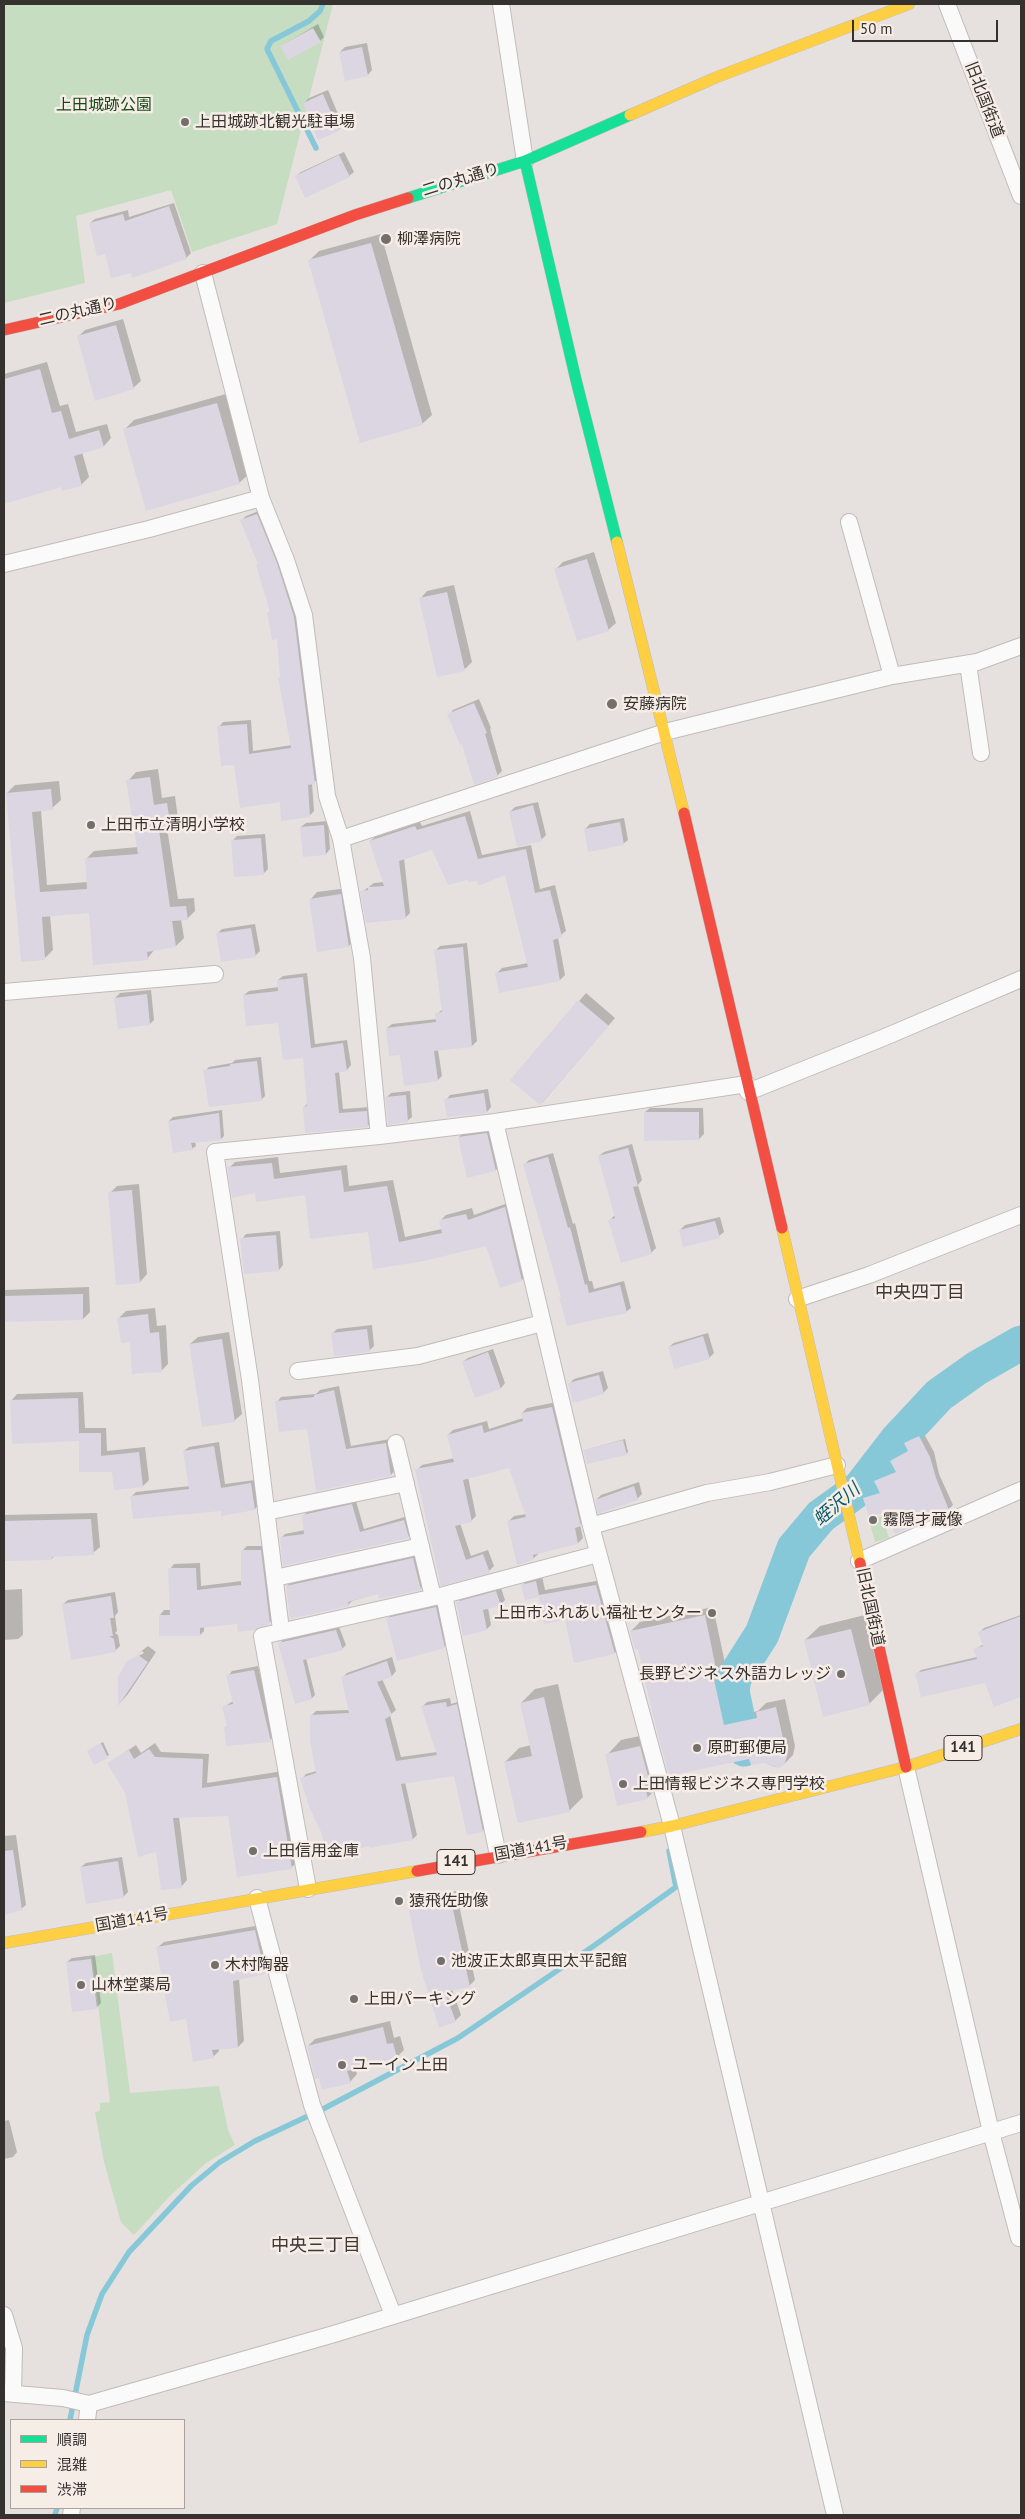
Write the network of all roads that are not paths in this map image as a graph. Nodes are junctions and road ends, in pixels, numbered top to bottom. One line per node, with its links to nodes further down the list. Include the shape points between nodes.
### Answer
1 (501, 4): 4 (street)
2 (909, 4): 4 (main road, 二の丸通り, via 717,77)
3 (947, 4): 5 (street, 旧北国街道)
4 (525, 161): 6 (main road, 二の丸通り, via 355,215); 14 (main road)
5 (1021, 196)
6 (203, 272): 7 (main road, 二の丸通り, via 119,304); 8 (street)
7 (4, 330)
8 (261, 498): 10 (street); 16 (street, via 304,615 327,796)
9 (849, 522): 13 (street)
10 (4, 564)
11 (1021, 646): 12 (street)
12 (968, 664): 13 (street); 15 (street)
13 (892, 676): 14 (street)
14 (664, 732): 16 (street); 20 (main road)
15 (981, 753)
16 (341, 839): 22 (street, via 362,958)
17 (215, 974): 19 (street)
18 (1021, 979): 20 (street, via 885,1037)
19 (4, 992)
20 (748, 1088): 21 (street); 24 (main road)
21 (495, 1122): 22 (street); 25 (street)
22 (379, 1136): 31 (street, via 215,1152 250,1380)
23 (1021, 1215): 24 (street)
24 (797, 1299): 28 (main road)
25 (542, 1323): 26 (street, via 418,1356); 32 (street)
26 (298, 1372)
27 (396, 1443): 29 (street)
28 (837, 1465): 32 (street, via 708,1493); 35 (main road)
29 (406, 1483): 31 (street); 33 (street)
30 (1021, 1490): 35 (street, 旧北国街道)
31 (266, 1512): 36 (street)
32 (591, 1526): 34 (street)
33 (421, 1546): 36 (street); 37 (street)
34 (598, 1554): 37 (street); 41 (street)
35 (860, 1561): 40 (main road, 旧北国街道)
36 (275, 1578): 38 (street)
37 (439, 1596): 38 (street); 42 (street)
38 (281, 1630): 43 (street, via 262,1636)
39 (1021, 1729): 40 (main road, 国道141号 / 141)
40 (906, 1767): 41 (main road, 国道141号 / 141); 47 (street)
41 (672, 1826): 42 (main road, 国道141号 / 141); 48 (street)
42 (498, 1855): 43 (main road, 国道141号 / 141)
43 (308, 1889): 44 (main road, 国道141号 / 141)
44 (257, 1898): 45 (main road, 国道141号 / 141); 51 (street, via 312,2105)
45 (4, 1942)
46 (1021, 2123): 47 (street)
47 (991, 2132): 48 (street); 49 (street)
48 (762, 2204): 51 (street); 55 (street)
49 (1021, 2237)
50 (4, 2315): 52 (street, via 14,2348)
51 (392, 2315): 53 (street)
52 (8, 2394): 53 (street)
53 (88, 2403): 54 (street)
54 (86, 2419)
55 (835, 2515)

